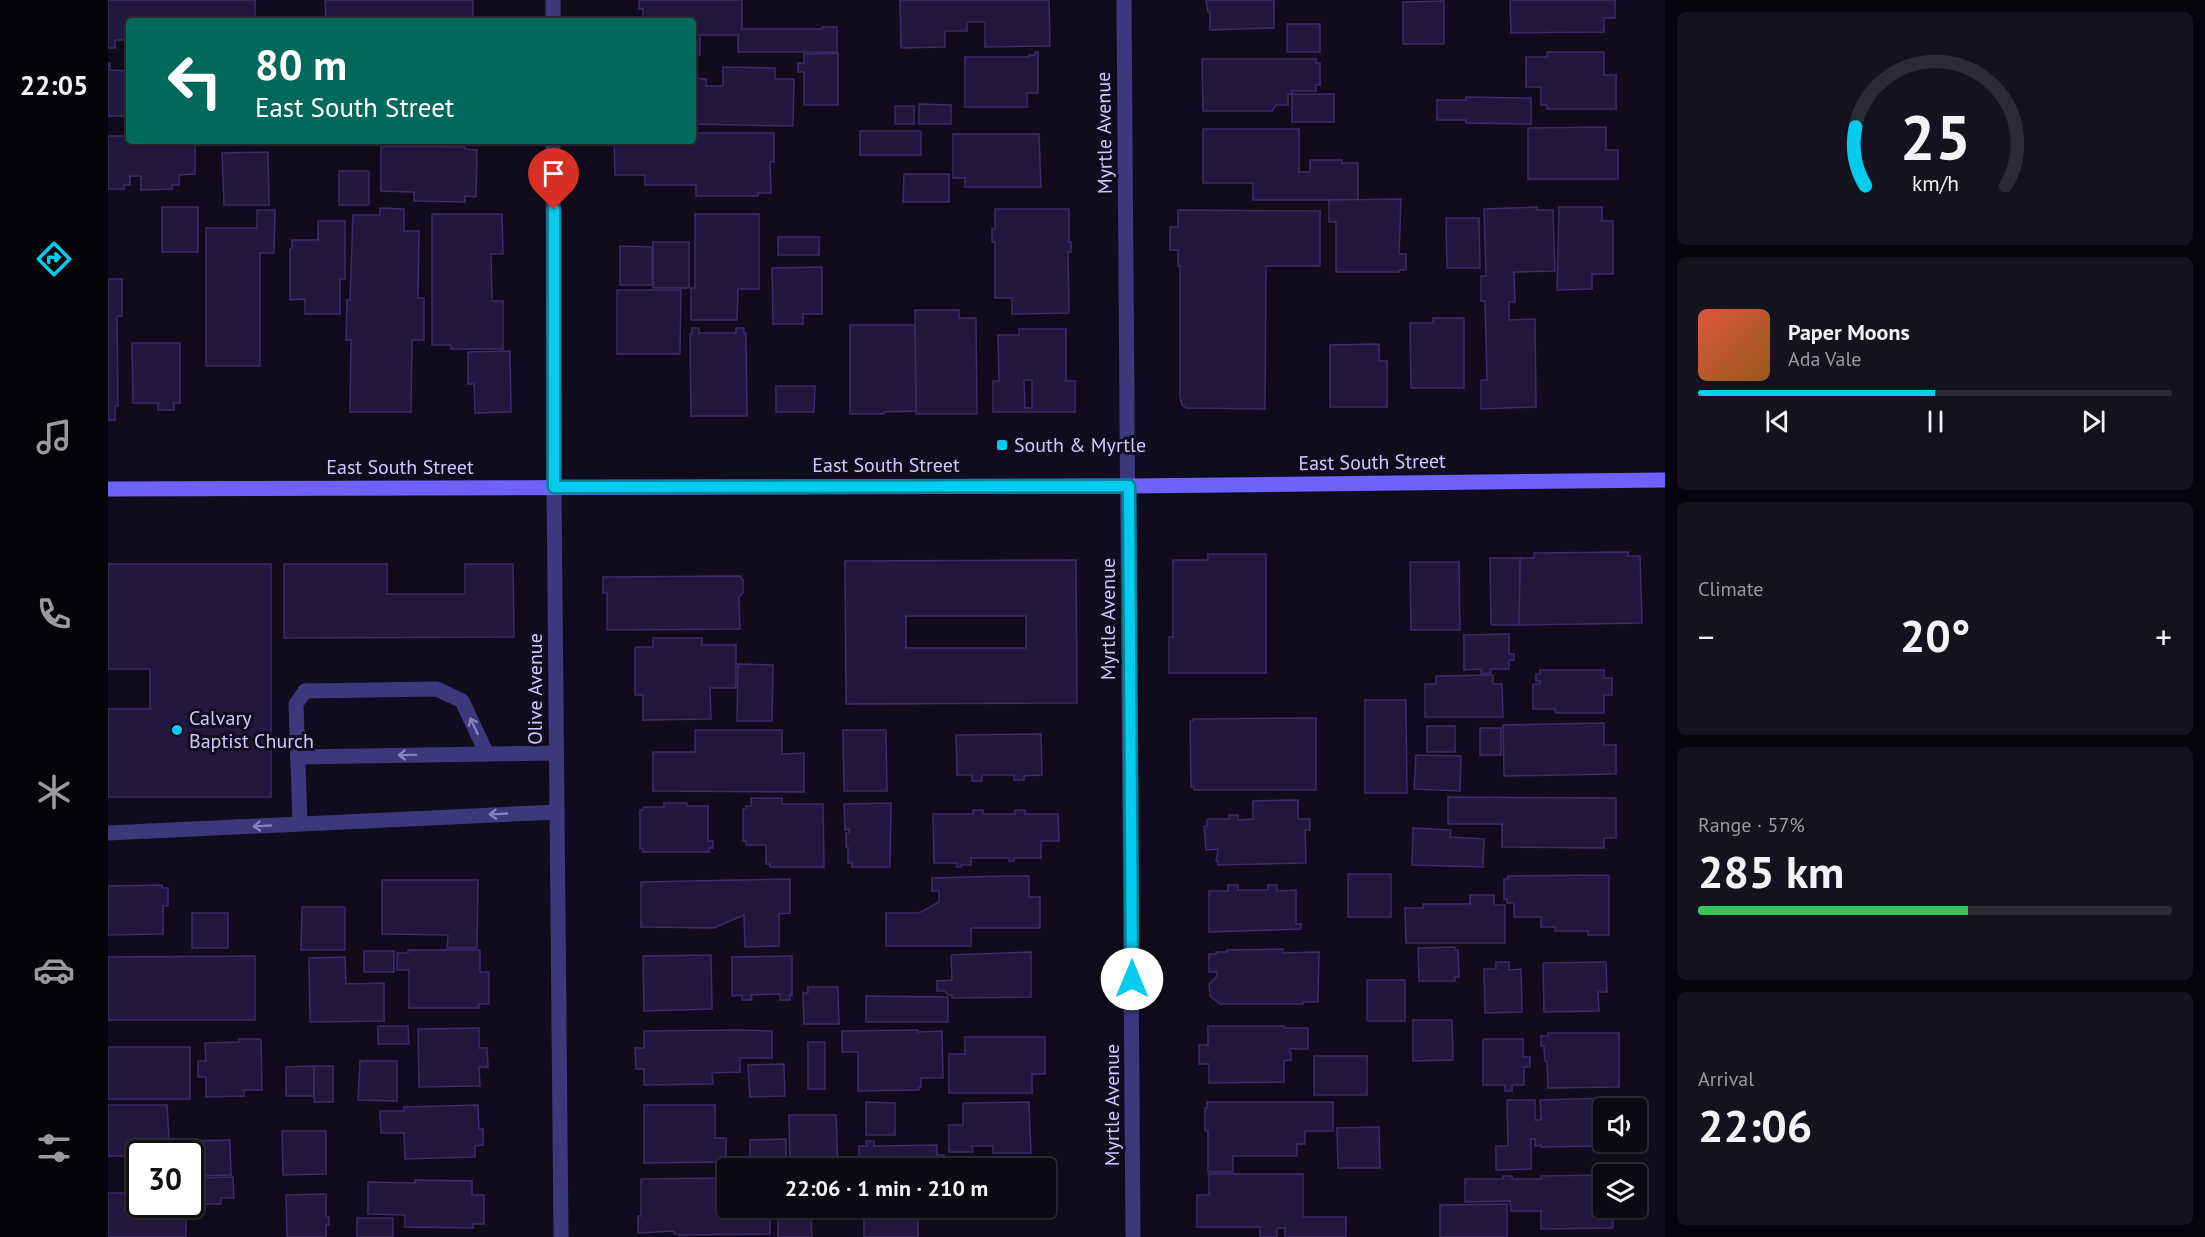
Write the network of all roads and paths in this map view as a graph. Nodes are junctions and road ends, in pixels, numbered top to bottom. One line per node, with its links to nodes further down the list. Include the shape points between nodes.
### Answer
1 (553, 0): 3 (street)
2 (1124, 0): 6 (street, Myrtle Avenue)
3 (553, 18)
4 (553, 144): 7 (street, Olive Avenue)
5 (1665, 480): 6 (main road, East South Street)
6 (1129, 486): 7 (main road, East South Street); 16 (street, Myrtle Avenue)
7 (554, 487): 8 (main road, East South Street); 9 (street, Olive Avenue)
8 (108, 489)
9 (556, 753): 10 (street); 12 (street, Olive Avenue)
10 (487, 754): 11 (street, one-way to 11); 11 (street, one-way to 11, via 462,701 437,689 305,691 296,704)
11 (298, 757): 13 (street)
12 (557, 812): 13 (street, one-way to 13); 15 (street, Olive Avenue)
13 (300, 824): 14 (street, one-way to 14)
14 (108, 833)
15 (561, 1237)
16 (1133, 1237)

